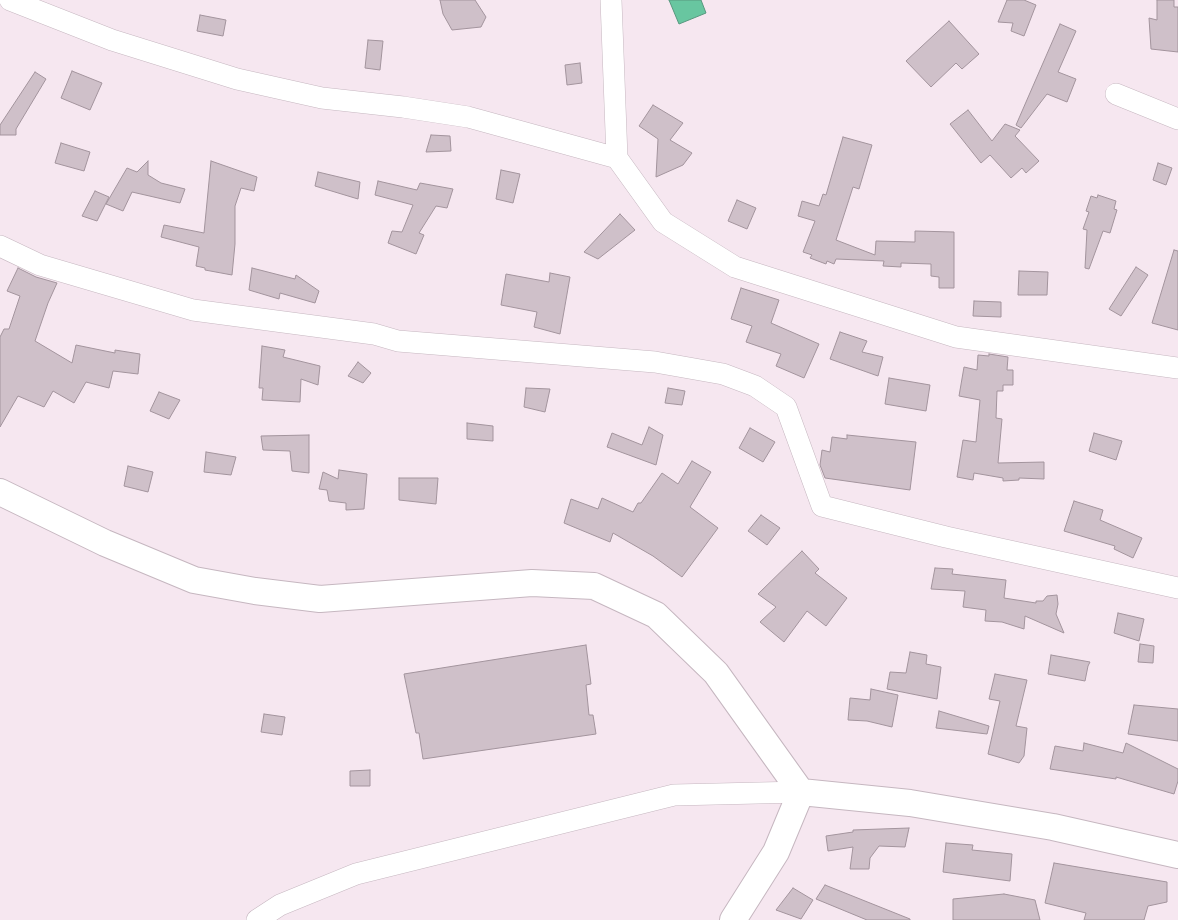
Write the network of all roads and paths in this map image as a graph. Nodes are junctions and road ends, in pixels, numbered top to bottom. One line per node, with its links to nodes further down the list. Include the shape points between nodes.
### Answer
1 (10, 0): 5 (street, via 112,40 237,78 322,98 468,117)
2 (611, 0): 5 (street)
3 (1116, 94): 4 (street)
4 (1178, 119)
5 (617, 158): 7 (street, via 663,222 735,267 956,337)
6 (0, 246): 9 (street, via 40,265 193,310 374,334 398,341 655,362 723,374 755,386 786,407 822,506)
7 (1178, 368)
8 (0, 492): 10 (street, via 106,543 194,580 255,592 320,599 532,583 594,586 656,615 716,673)
9 (1178, 588)
10 (801, 792): 11 (street, via 910,803 1053,827); 12 (street, via 674,795 356,874 280,905); 13 (street, via 776,852)
11 (1178, 856)
12 (258, 920)
13 (733, 920)

